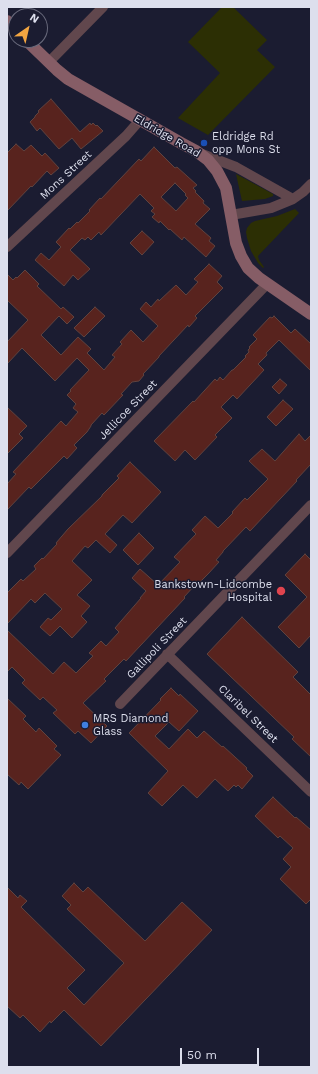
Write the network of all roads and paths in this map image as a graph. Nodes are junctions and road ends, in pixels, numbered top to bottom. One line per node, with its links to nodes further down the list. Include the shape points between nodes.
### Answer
1 (103, 7): 3 (street)
2 (34, 48): 3 (street, Eldridge Road)
3 (49, 62): 4 (street, Eldridge Road, via 68,79)
4 (140, 120): 5 (street, Eldridge Road); 9 (street, Mons Street)
5 (196, 151): 7 (street, via 236,167); 8 (street, Eldridge Road, via 208,160 220,176 226,188)
6 (311, 184): 7 (street)
7 (293, 199): 8 (street, via 271,208)
8 (231, 215): 10 (street, Eldridge Road, via 241,256 253,274)
9 (7, 247)
10 (267, 284): 11 (street, Eldridge Road); 13 (street, Jellicoe Street)
11 (311, 314)
12 (311, 505): 14 (street, Gallipoli Street)
13 (7, 553)
14 (167, 654): 15 (street, Gallipoli Street); 16 (street, Claribel Street)
15 (120, 704)
16 (311, 792)

